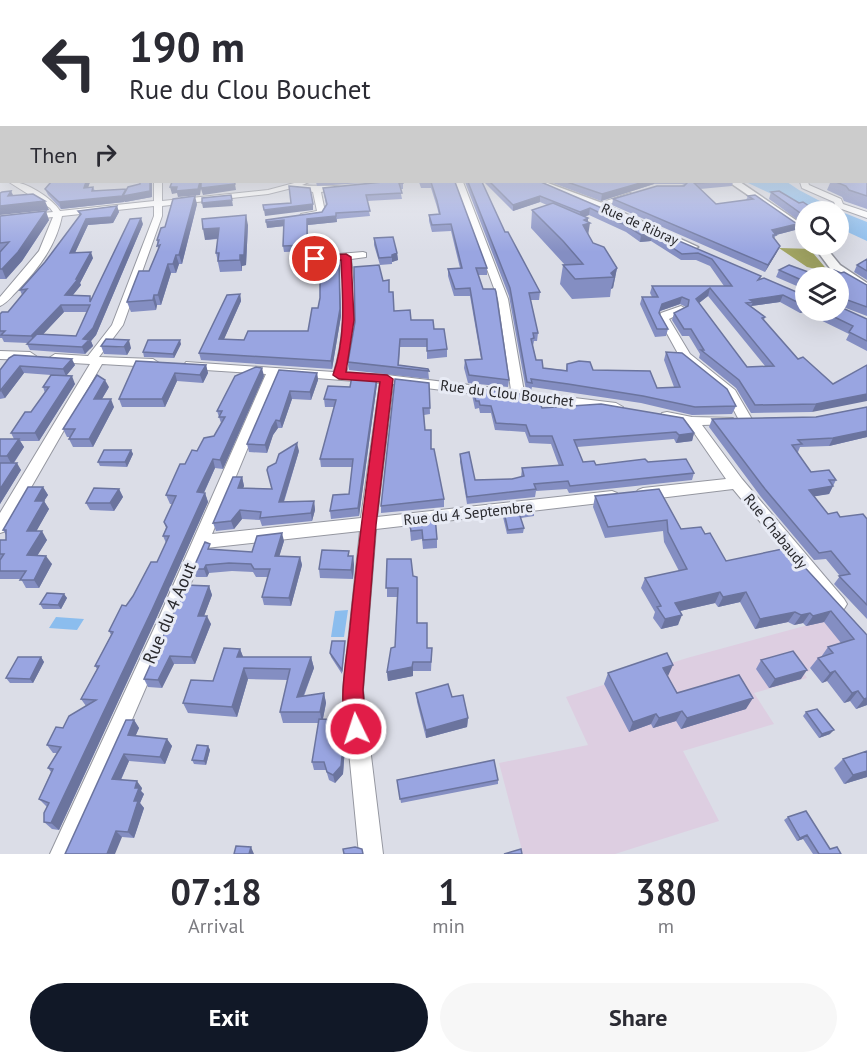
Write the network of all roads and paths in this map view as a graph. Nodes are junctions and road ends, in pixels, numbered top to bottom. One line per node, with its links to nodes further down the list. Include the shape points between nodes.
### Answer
1 (19, 183): 11 (street); 15 (street, via 53,206)
2 (158, 183): 13 (street)
3 (302, 183): 8 (street)
4 (459, 183): 33 (street, via 503,299)
5 (541, 183): 14 (street, Rue de Ribray)
6 (735, 183): 19 (street)
7 (805, 183): 16 (street, via 839,205)
8 (293, 186): 10 (street); 13 (street)
9 (347, 188): 10 (street)
10 (317, 190): 17 (street, via 321,212)
11 (8, 191)
12 (637, 193): 14 (street)
13 (159, 204): 15 (street); 29 (street, via 159,216 120,318)
14 (598, 205): 20 (street, Rue de Ribray)
15 (58, 214): 18 (street); 26 (street, via 56,231 44,252)
16 (867, 215)
17 (294, 217)
18 (0, 220)
19 (795, 224)
20 (702, 252)
21 (363, 255): 23 (street)
22 (826, 255): 25 (street, via 836,268)
23 (346, 257): 24 (street); 31 (street, via 349,320)
24 (315, 259)
25 (867, 288)
26 (0, 303)
27 (681, 309): 36 (street, via 664,315 664,320 685,356 731,393 751,421)
28 (0, 355): 29 (street, Rue du Clou Bouchet)
29 (94, 360): 30 (street, Rue du Clou Bouchet); 39 (street, via 96,364 82,391)
30 (274, 371): 31 (street, Rue du Clou Bouchet); 40 (street, Rue du 4 Aout)
31 (339, 375): 32 (street, Rue du Clou Bouchet)
32 (387, 379): 33 (street, Rue du Clou Bouchet); 38 (street)
33 (518, 393): 34 (street, Rue du Clou Bouchet)
34 (624, 408)
35 (658, 414): 36 (street)
36 (692, 420): 37 (street, Rue Chabaudy)
37 (737, 483): 38 (street, Rue du 4 Septembre); 41 (street, Rue Chabaudy)
38 (368, 525): 40 (street, Rue du 4 Septembre); 43 (street, via 353,690)
39 (0, 526)
40 (200, 542): 42 (street, Rue du 4 Aout)
41 (845, 613)
42 (62, 854)
43 (371, 854)

